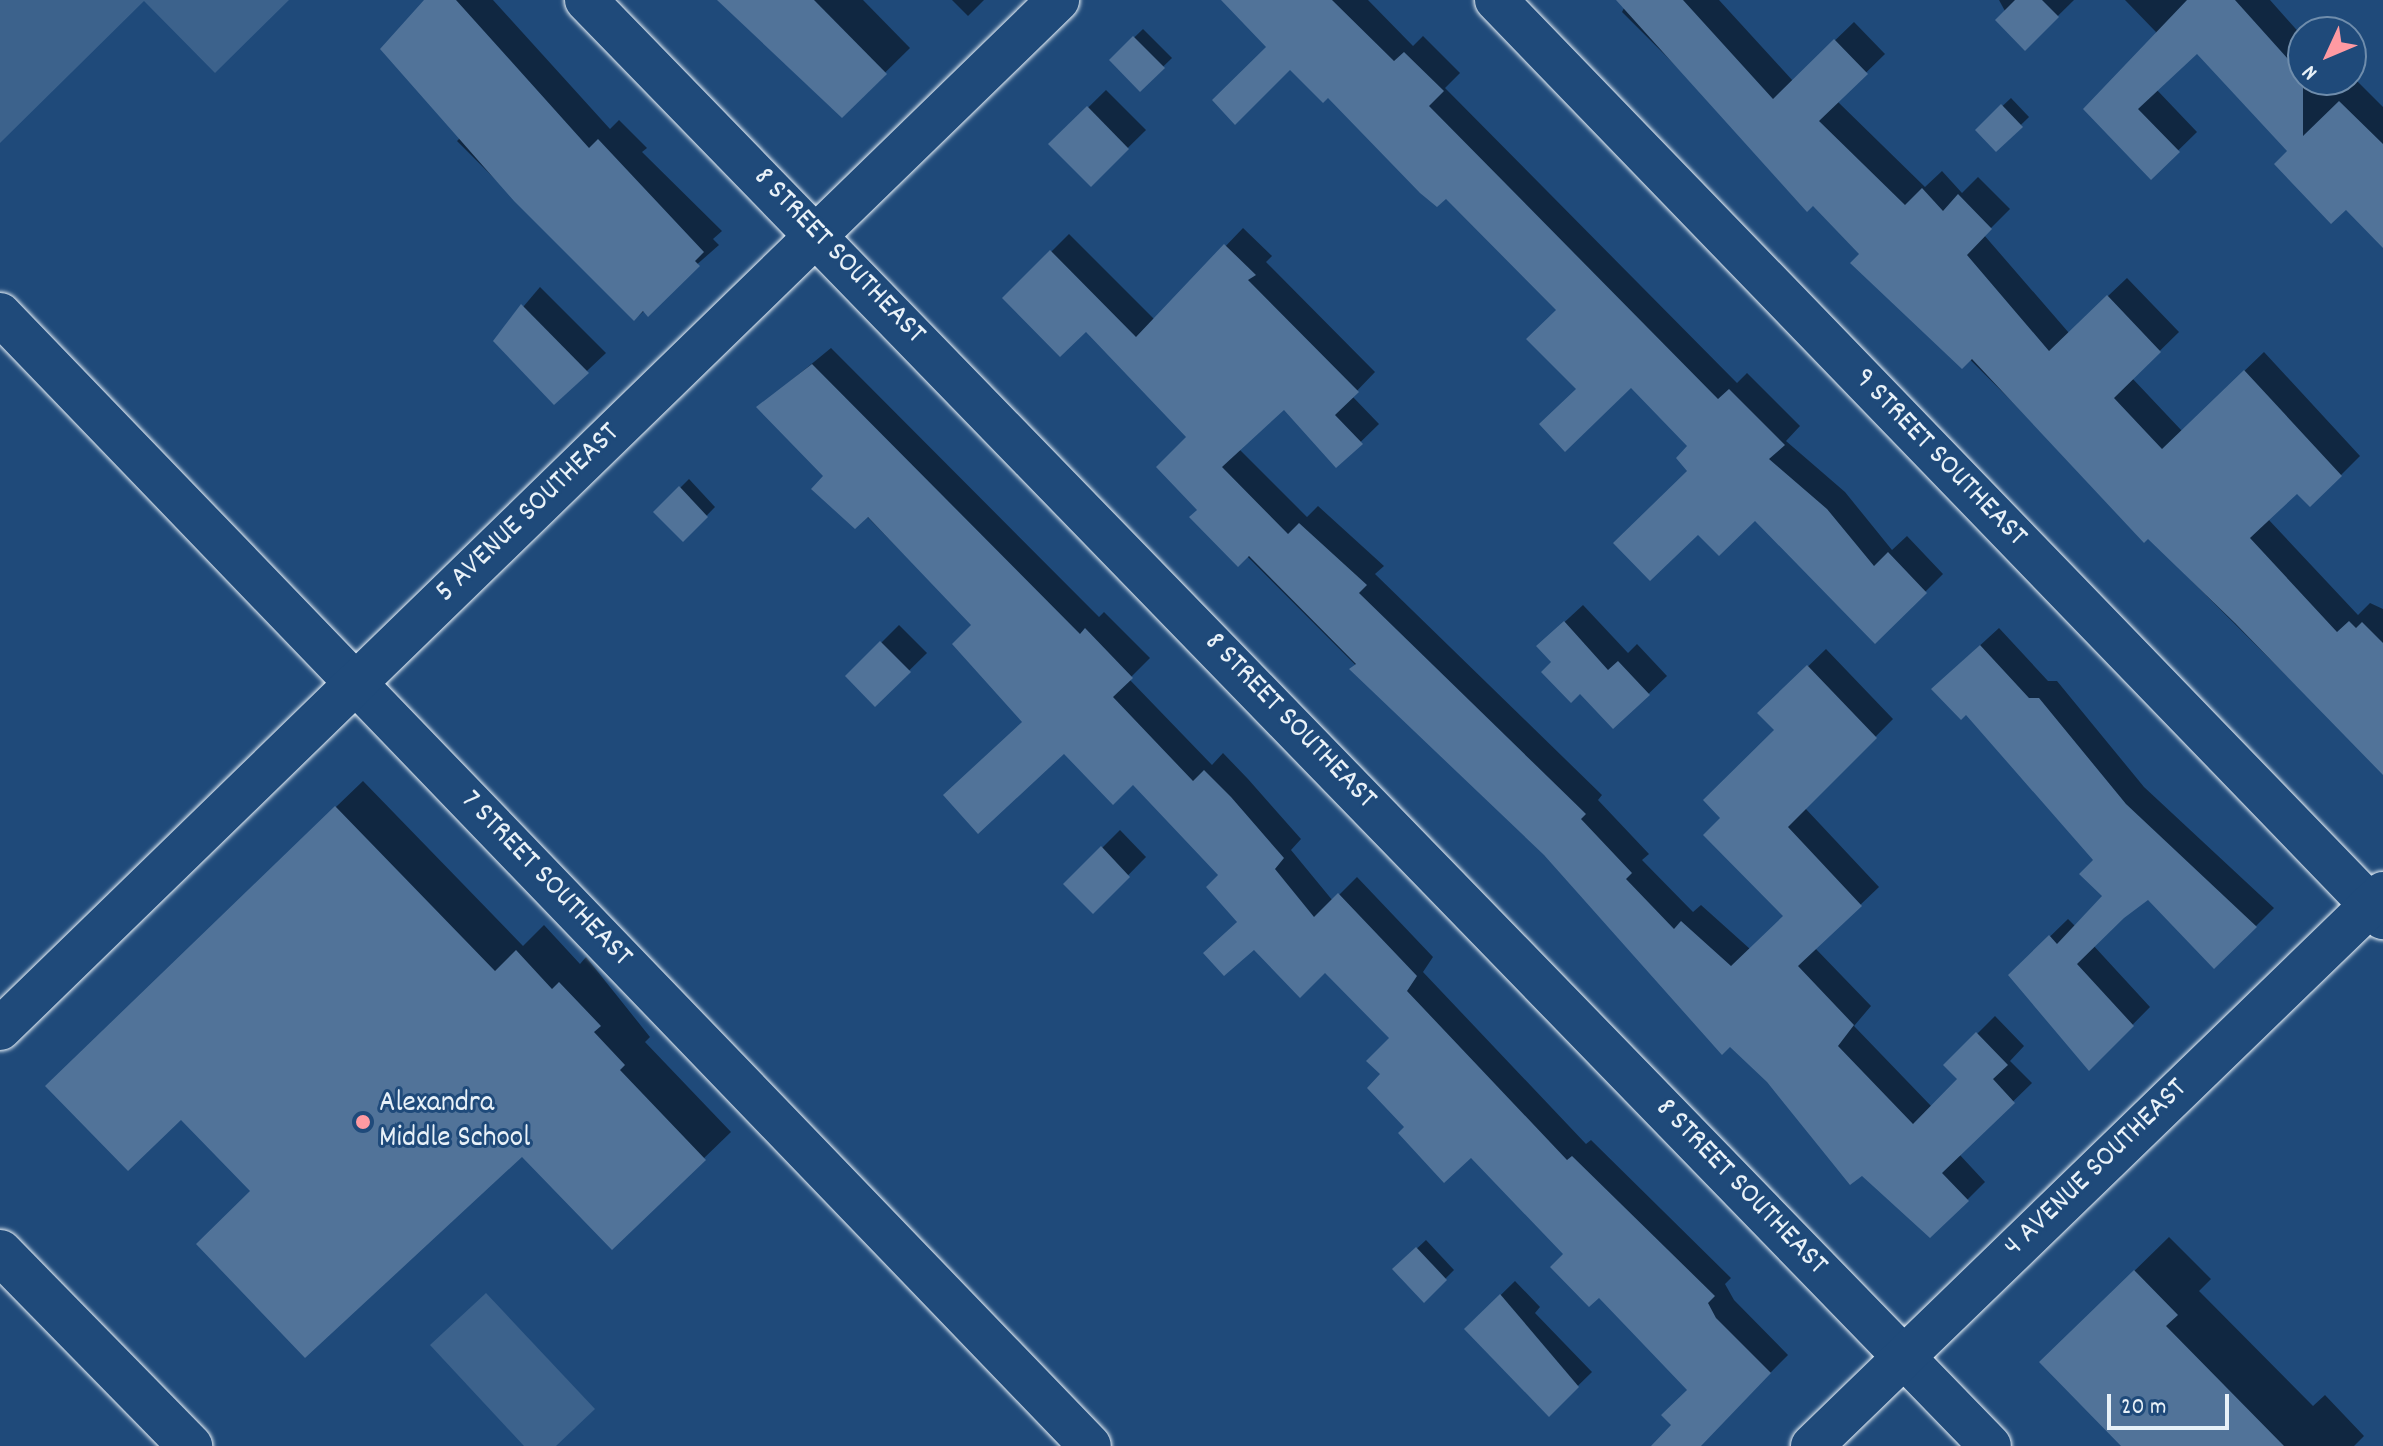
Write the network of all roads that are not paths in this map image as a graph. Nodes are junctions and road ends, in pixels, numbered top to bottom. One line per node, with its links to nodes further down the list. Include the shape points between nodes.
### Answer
1 (586, 0): 4 (street, 8 STREET SOUTHEAST)
2 (1058, 0): 4 (street, 5 AVENUE SOUTHEAST)
3 (1496, 0): 7 (street, 9 STREET SOUTHEAST)
4 (817, 235): 6 (street, 5 AVENUE SOUTHEAST); 10 (street, 8 STREET SOUTHEAST)
5 (0, 314): 6 (street, 7 STREET SOUTHEAST)
6 (356, 683): 8 (street, 5 AVENUE SOUTHEAST); 12 (street, 7 STREET SOUTHEAST)
7 (2379, 905): 10 (street, 4 AVENUE SOUTHEAST)
8 (0, 1029)
9 (0, 1252): 11 (street)
10 (1903, 1356): 13 (street, 4 AVENUE SOUTHEAST); 14 (street, 8 STREET SOUTHEAST)
11 (190, 1446)
12 (1090, 1446)
13 (1812, 1446)
14 (1990, 1446)

